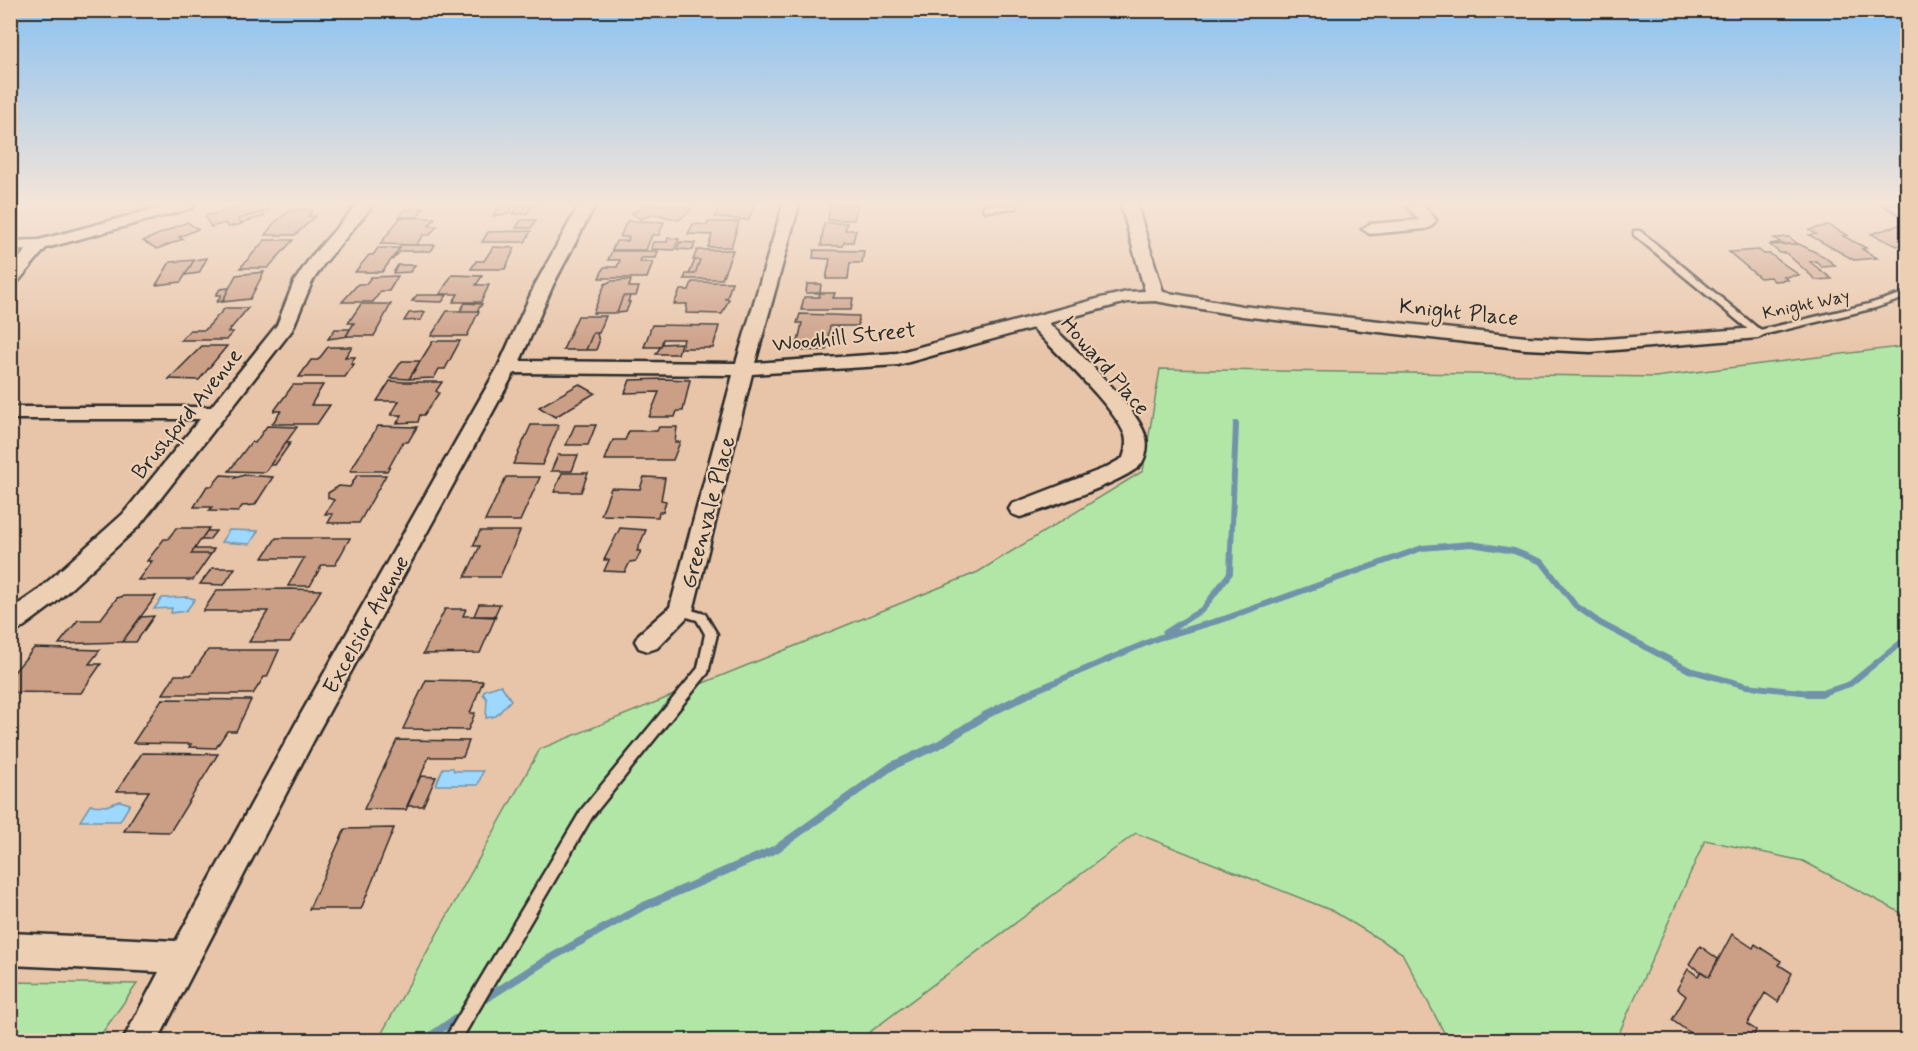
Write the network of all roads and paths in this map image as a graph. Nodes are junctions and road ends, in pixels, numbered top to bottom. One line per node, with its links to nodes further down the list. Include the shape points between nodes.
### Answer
1 (32, 254): 7 (street)
2 (322, 254): 15 (street, Brushford Avenue, via 303,282 286,326)
3 (561, 254): 12 (street, Excelsior Avenue)
4 (777, 254): 13 (street, Greenvale Place)
5 (1143, 254): 9 (street)
6 (1662, 254): 11 (lane, Knight Way)
7 (10, 280)
8 (1908, 294): 11 (lane, Knight Way)
9 (1155, 296): 10 (street, Woodhill Street, via 1127,297); 11 (street, Knight Place, via 1242,311 1526,343 1591,346)
10 (1037, 322): 13 (street, Woodhill Street, via 898,359); 16 (street, Howard Place, via 1120,413 1135,433 1137,448 1132,462 1113,473)
11 (1758, 333)
12 (508, 367): 13 (street, Woodhill Street); 21 (street, Excelsior Avenue, via 310,722)
13 (744, 369): 17 (street, Greenvale Place)
14 (10, 413): 15 (street)
15 (218, 413): 18 (street, Brushford Avenue, via 131,520 45,598)
16 (1020, 508)
17 (681, 611): 19 (street, Greenvale Place); 22 (lane, via 700,617 711,634 704,670 587,813)
18 (10, 623)
19 (648, 641)
20 (10, 949): 21 (street)
21 (185, 957): 23 (street, Excelsior Avenue)
22 (453, 1039)
23 (140, 1041)

